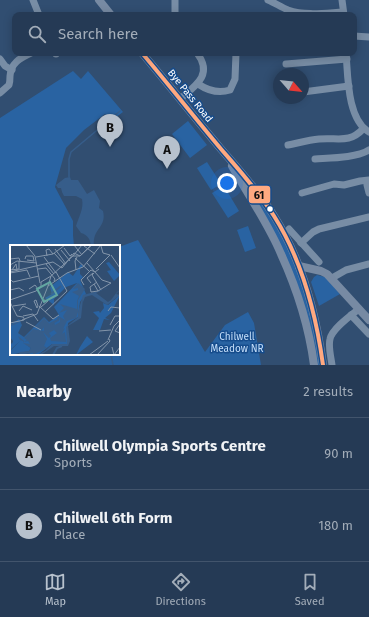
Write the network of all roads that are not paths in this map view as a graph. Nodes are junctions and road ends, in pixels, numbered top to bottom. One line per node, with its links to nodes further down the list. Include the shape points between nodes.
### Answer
1 (33, 0): 6 (street)
2 (99, 0): 7 (main road)
3 (175, 0): 8 (street)
4 (268, 0): 9 (street)
5 (342, 0): 10 (street)
6 (38, 12)
7 (109, 12)
8 (175, 12)
9 (296, 12)
10 (343, 12)
11 (357, 36): 12 (street)
12 (369, 37)
13 (23, 56): 20 (street, via 16,61)
14 (144, 56): 25 (main road, Bye Pass Road)
15 (199, 56): 21 (street, via 204,67)
16 (236, 56): 21 (street, via 235,79 230,90 209,90)
17 (346, 56): 19 (street); 22 (street)
18 (0, 59): 20 (street)
19 (286, 64)
20 (12, 70): 24 (street, via 9,85)
21 (198, 84): 25 (street)
22 (349, 86): 23 (street); 26 (street, via 355,113)
23 (309, 91)
24 (0, 93)
25 (180, 99): 29 (main road, Bye Pass Road)
26 (366, 130): 27 (street, via 348,139)
27 (292, 142)
28 (369, 150): 30 (street, via 326,162)
29 (223, 151): 38 (main road, Bye Pass Road, via 275,217); 46 (main road, Bye Pass Road, via 281,253 302,310)
30 (315, 159)
31 (368, 183): 32 (street, via 334,184); 33 (street)
32 (302, 193)
33 (369, 193)
34 (369, 217): 36 (street, via 319,229)
35 (289, 229): 36 (street)
36 (302, 243): 39 (street)
37 (369, 264): 40 (street, via 346,270)
38 (299, 266): 39 (main road); 41 (main road, Bye Pass Road)
39 (319, 266): 40 (main road); 41 (main road)
40 (332, 278): 42 (main road)
41 (305, 283): 47 (main road, Bye Pass Road, via 319,334)
42 (359, 309): 43 (street); 44 (main road)
43 (352, 314): 45 (street); 48 (street, via 331,337)
44 (369, 320)
45 (369, 334)
46 (314, 365)
47 (323, 365)
48 (332, 365)

